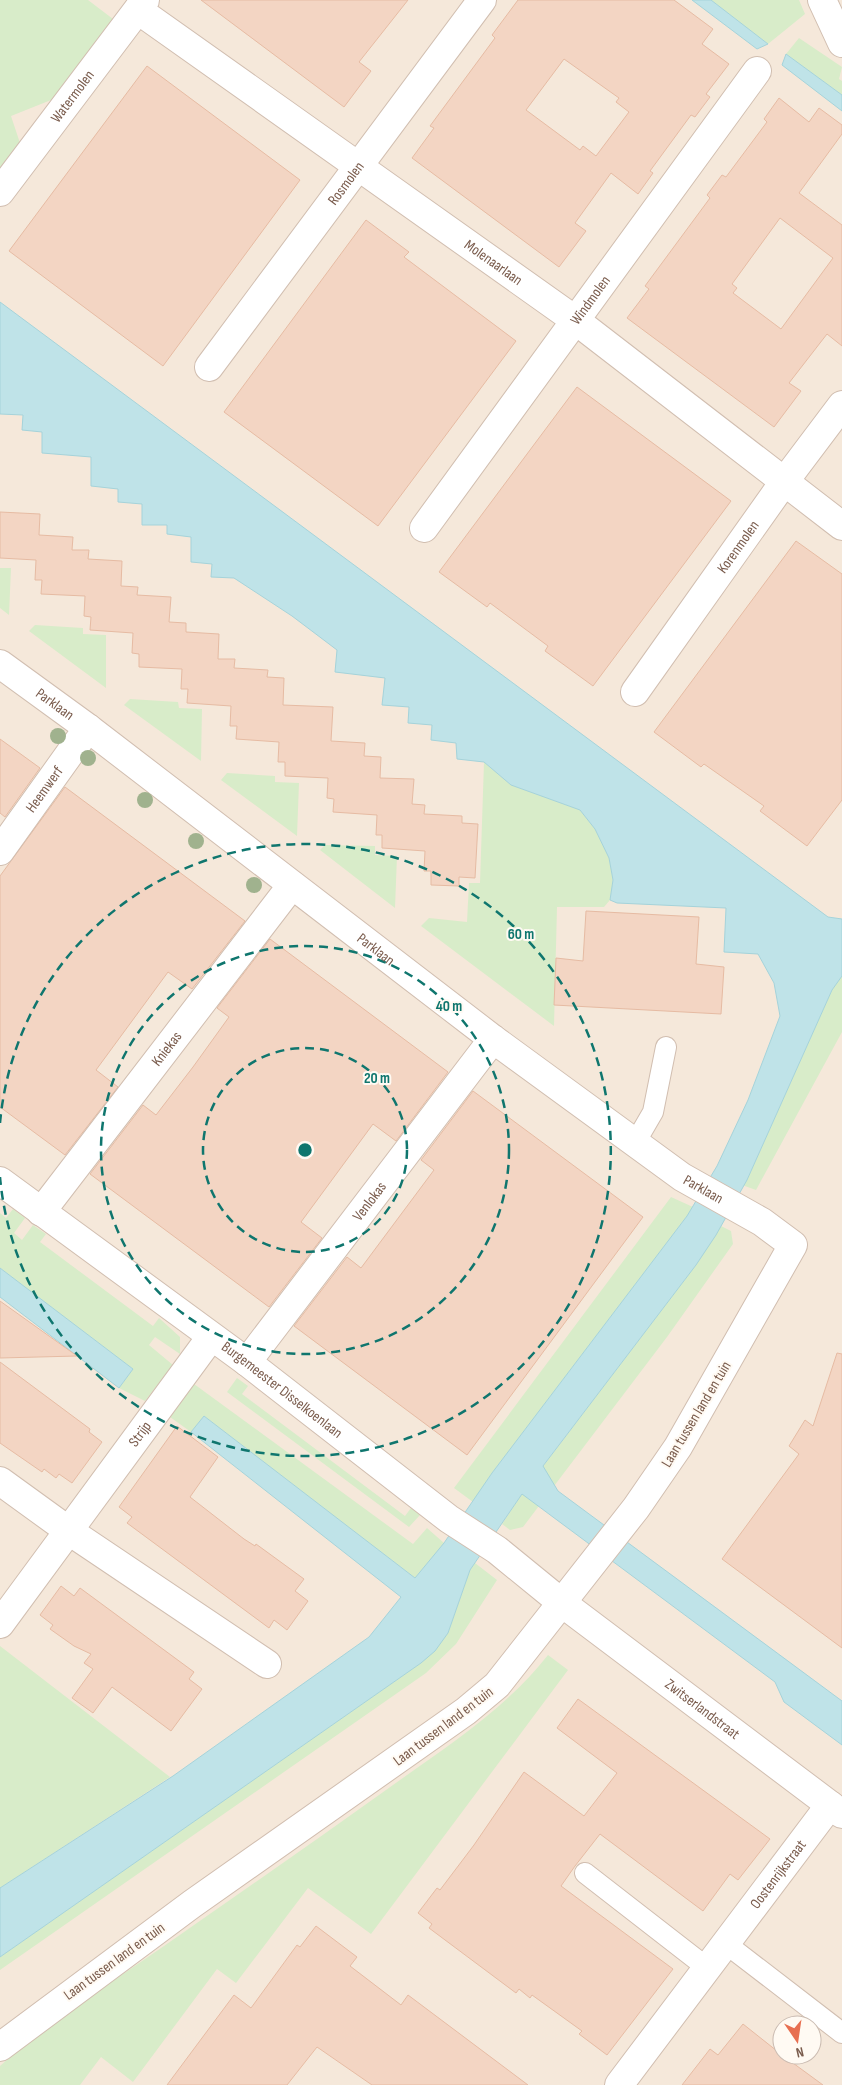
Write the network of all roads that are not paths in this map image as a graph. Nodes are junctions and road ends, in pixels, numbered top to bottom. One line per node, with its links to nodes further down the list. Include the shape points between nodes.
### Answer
1 (482, 0): 6 (street, Rosmolen)
2 (822, 0): 4 (street)
3 (142, 5): 6 (street, Molenaarlaan); 7 (street, Watermolen)
4 (842, 42)
5 (758, 71): 8 (street, Windmolen)
6 (356, 166): 8 (street, Molenaarlaan); 9 (street, Rosmolen)
7 (0, 192)
8 (575, 320): 11 (street, Molenaarlaan); 13 (street, Windmolen)
9 (209, 367)
10 (842, 405): 11 (street, Korenmolen)
11 (784, 482): 12 (street, Molenaarlaan); 15 (street, Korenmolen)
12 (842, 526)
13 (424, 528)
14 (0, 664): 16 (street, Parklaan)
15 (635, 692)
16 (88, 728): 17 (street, Heemwerf); 18 (street, Parklaan)
17 (0, 851)
18 (292, 885): 19 (street, Parklaan); 23 (street, Kniekas)
19 (493, 1039): 21 (street, Parklaan); 26 (street, Venlokas)
20 (666, 1047): 21 (lane, via 652,1112)
21 (635, 1143): 24 (street, Parklaan, via 696,1186)
22 (0, 1181): 23 (street, Burgemeester Disselkoenlaan)
23 (41, 1212): 25 (street, Burgemeester Disselkoenlaan)
24 (751, 1216): 29 (street, Laan tussen land en tuin, via 792,1246 678,1447 626,1522)
25 (211, 1337): 26 (street, Burgemeester Disselkoenlaan); 28 (street, Strijp)
26 (247, 1362): 29 (street, Burgemeester Disselkoenlaan, via 449,1519 497,1550)
27 (0, 1481): 28 (street)
28 (69, 1531): 30 (street, Strijp); 31 (street)
29 (562, 1603): 32 (street, Zwitserlandstraat); 37 (street, Laan tussen land en tuin, via 498,1685 466,1712 192,1904)
30 (0, 1624)
31 (267, 1664)
32 (836, 1809): 34 (street, Oostenrijkstraat)
33 (586, 1873): 35 (lane)
34 (725, 1943): 35 (street, Oostenrijkstraat); 36 (lane)
35 (706, 1967): 38 (street, Oostenrijkstraat)
36 (842, 2032)
37 (0, 2047)
38 (619, 2085)

